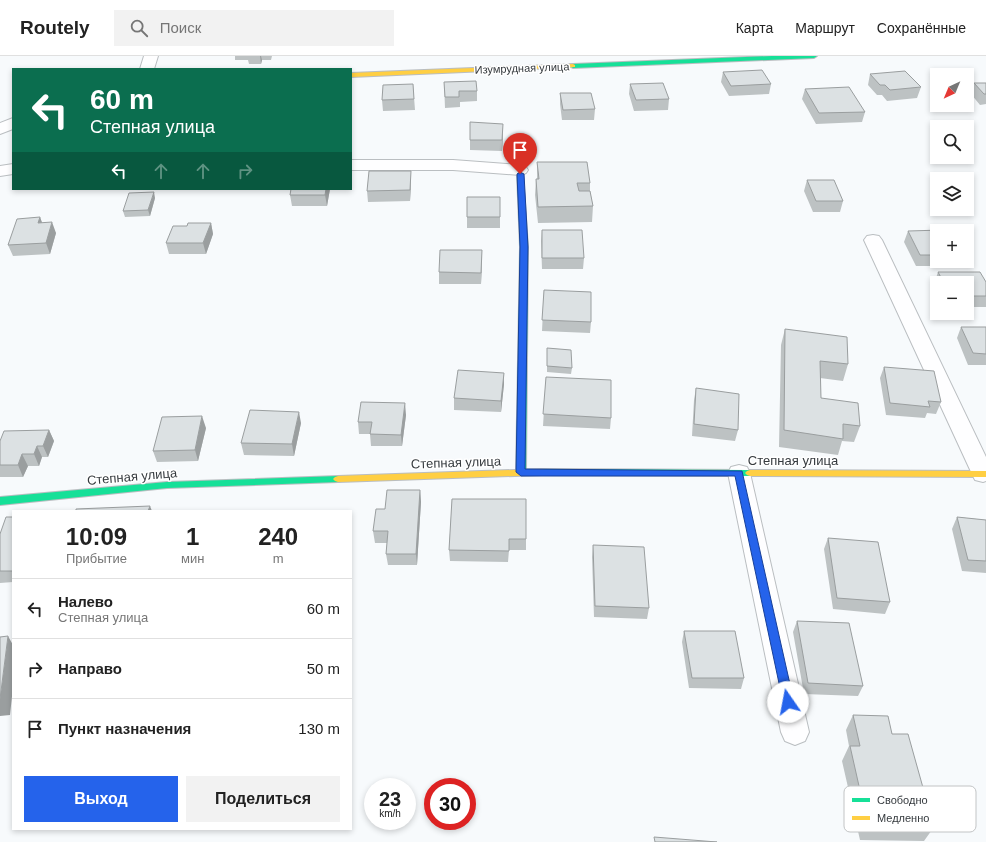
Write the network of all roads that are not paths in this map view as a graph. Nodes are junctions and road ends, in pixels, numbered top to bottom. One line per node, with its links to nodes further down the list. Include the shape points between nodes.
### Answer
1 (150, 56): 3 (street)
2 (814, 56): 4 (street, Изумрудная улица)
3 (147, 68)
4 (352, 75)
5 (12, 124): 6 (street)
6 (0, 129)
7 (352, 164): 10 (street, via 453,164)
8 (12, 170): 9 (street)
9 (0, 171)
10 (520, 172): 12 (street, via 524,247)
11 (873, 240): 14 (street)
12 (521, 472): 13 (street, Степная улица); 15 (street, Степная улица, via 167,485)
13 (739, 473): 14 (street, Степная улица); 16 (street)
14 (985, 474)
15 (0, 501)
16 (795, 732)

